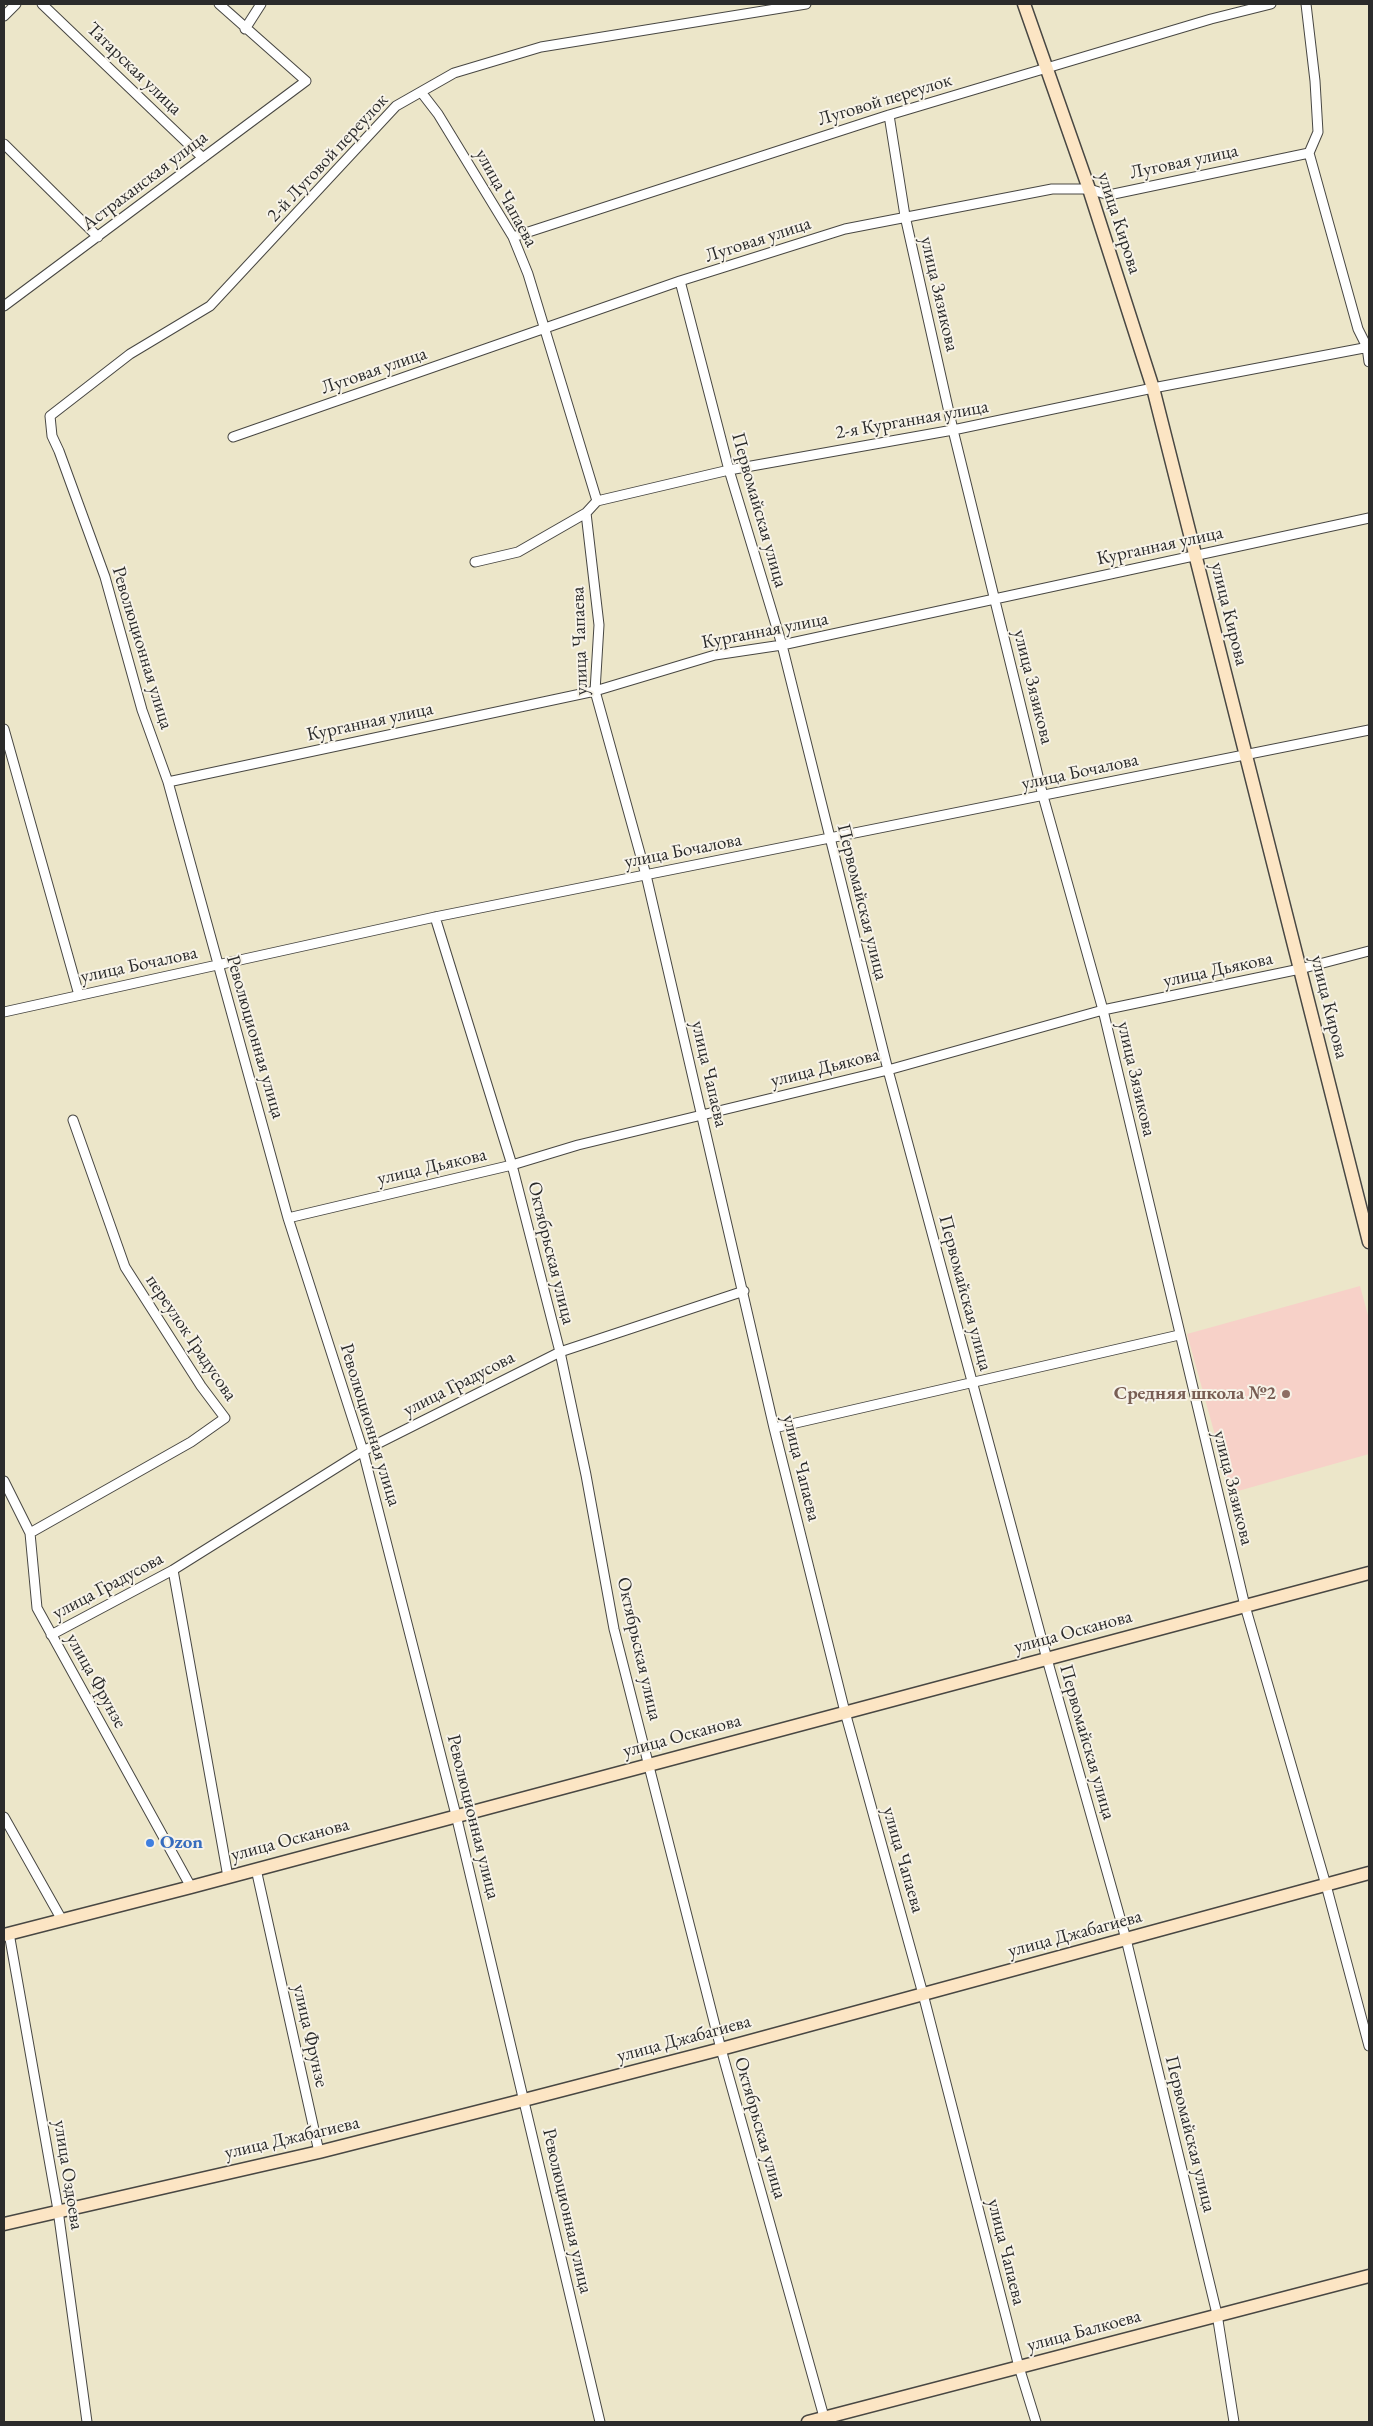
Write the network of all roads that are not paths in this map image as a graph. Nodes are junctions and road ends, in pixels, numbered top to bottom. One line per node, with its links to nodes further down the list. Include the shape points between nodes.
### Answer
1 (16, 4): 9 (street)
2 (42, 4): 16 (street, Татарская улица)
3 (219, 4): 10 (street)
4 (261, 4): 10 (street)
5 (806, 4): 12 (street, 2-й Луговой переулок, via 541,47 454,74)
6 (1024, 4): 11 (main road, улица Кирова)
7 (1271, 4): 11 (street, Луговой переулок, via 1211,18)
8 (1306, 4): 15 (street, via 1318,132)
9 (4, 16)
10 (245, 29): 16 (street, Астраханская улица, via 306,81)
11 (1047, 67): 13 (street, Луговой переулок); 17 (main road, улица Кирова)
12 (421, 92): 20 (street, улица Чапаева, via 438,114); 29 (street, 2-й Луговой переулок, via 396,106 210,306 130,354 50,416 52,436)
13 (889, 115): 18 (street, улица Зязикова); 20 (street, Луговой переулок)
14 (4, 144): 19 (street)
15 (1309, 153): 17 (street, Луговая улица, via 1108,194); 24 (street, via 1358,329)
16 (203, 158): 19 (street, Астраханская улица)
17 (1089, 189): 18 (street, Луговая улица, via 1052,189); 26 (main road, улица Кирова)
18 (905, 216): 21 (street, Луговая улица, via 845,229); 27 (street, улица Зязикова)
19 (98, 237): 22 (street, Астраханская улица)
20 (513, 237): 23 (street, улица Чапаева, via 528,274)
21 (680, 281): 23 (street, Луговая улица); 30 (street, Первомайская улица)
22 (4, 306)
23 (544, 330): 28 (street, Луговая улица); 31 (street, улица Чапаева)
24 (1368, 347): 25 (street); 26 (street, 2-я Курганная улица)
25 (1369, 362)
26 (1152, 388): 27 (street, 2-я Курганная улица); 34 (main road, улица Кирова)
27 (953, 430): 30 (street, 2-я Курганная улица); 36 (street, улица Зязикова)
28 (233, 437)
29 (59, 451): 42 (street, Революционная улица, via 105,577 142,710)
30 (729, 470): 31 (street, 2-я Курганная улица); 37 (street, Первомайская улица)
31 (597, 501): 32 (street)
32 (586, 514): 35 (street, via 518,552); 38 (street, улица Чапаева, via 600,625)
33 (1369, 518): 34 (street, Курганная улица)
34 (1195, 555): 36 (street, Курганная улица); 41 (main road, улица Кирова)
35 (476, 562)
36 (995, 599): 37 (street, Курганная улица); 43 (street, улица Зязикова)
37 (782, 645): 38 (street, Курганная улица, via 715,655); 44 (street, Первомайская улица)
38 (595, 691): 42 (street, Курганная улица); 45 (street, улица Чапаева)
39 (4, 729): 50 (street)
40 (1369, 730): 41 (street, улица Бочалова)
41 (1245, 754): 43 (street, улица Бочалова); 49 (main road, улица Кирова)
42 (168, 782): 48 (street, Революционная улица)
43 (1043, 796): 44 (street, улица Бочалова); 51 (street, улица Зязикова)
44 (829, 839): 45 (street, улица Бочалова); 53 (street, Первомайская улица)
45 (646, 875): 46 (street, улица Бочалова); 54 (street, улица Чапаева)
46 (435, 917): 48 (street, улица Бочалова); 56 (street, Октябрьская улица)
47 (1369, 950): 49 (street, улица Дьякова)
48 (218, 965): 50 (street, улица Бочалова); 57 (street, Революционная улица)
49 (1300, 969): 51 (street, улица Дьякова); 58 (main road, улица Кирова)
50 (79, 995): 52 (street, улица Бочалова)
51 (1103, 1010): 53 (street, улица Дьякова); 60 (street, улица Зязикова)
52 (4, 1012)
53 (888, 1070): 54 (street, улица Дьякова); 62 (street, Первомайская улица)
54 (702, 1115): 56 (street, улица Дьякова, via 578,1145); 59 (street, улица Чапаева)
55 (73, 1120): 66 (street, переулок Градусова, via 125,1267 225,1418 191,1442)
56 (512, 1165): 57 (street, улица Дьякова); 61 (street, Октябрьская улица)
57 (288, 1218): 64 (street, Революционная улица)
58 (1369, 1242)
59 (744, 1291): 61 (street, улица Градусова); 63 (street, улица Чапаева)
60 (1179, 1335): 62 (street); 69 (street, улица Зязикова)
61 (560, 1352): 64 (street, улица Градусова); 73 (street, Октябрьская улица, via 614,1629)
62 (971, 1381): 63 (street); 71 (street, Первомайская улица)
63 (774, 1428): 72 (street, улица Чапаева)
64 (363, 1451): 67 (street, улица Градусова); 74 (street, Революционная улица)
65 (4, 1481): 66 (street, улица Фрунзе)
66 (30, 1533): 70 (street, улица Фрунзе, via 37,1608)
67 (173, 1570): 70 (street, улица Градусова); 78 (street)
68 (1369, 1573): 69 (main road, улица Осканова)
69 (1245, 1606): 71 (main road, улица Осканова); 79 (street, улица Зязикова)
70 (52, 1635): 80 (street, улица Фрунзе)
71 (1047, 1659): 72 (main road, улица Осканова); 83 (street, Первомайская улица)
72 (845, 1712): 73 (main road, улица Осканова); 84 (street, улица Чапаева)
73 (650, 1764): 74 (main road, улица Осканова); 86 (street, Октябрьская улица)
74 (456, 1815): 76 (main road, улица Осканова); 87 (street, Революционная улица)
75 (4, 1817): 81 (street)
76 (256, 1869): 78 (main road, улица Осканова); 88 (street, улица Фрунзе)
77 (1369, 1873): 79 (main road, улица Джабагиева)
78 (228, 1877): 80 (main road, улица Осканова)
79 (1326, 1885): 83 (main road, улица Джабагиева); 85 (street, улица Зязикова)
80 (191, 1887): 81 (main road, улица Осканова)
81 (62, 1920): 82 (main road, улица Осканова)
82 (6, 1934): 89 (street, улица Оздоева)
83 (1126, 1939): 84 (main road, улица Джабагиева); 92 (street, Первомайская улица)
84 (923, 1994): 86 (main road, улица Джабагиева); 93 (street, улица Чапаева)
85 (1369, 2046)
86 (721, 2049): 87 (main road, улица Джабагиева); 94 (street, Октябрьская улица)
87 (524, 2100): 88 (main road, улица Джабагиева); 96 (street, Революционная улица)
88 (319, 2152): 89 (main road, улица Джабагиева)
89 (58, 2210): 90 (main road, улица Джабагиева); 95 (street, улица Оздоева)
90 (4, 2224)
91 (1369, 2276): 92 (main road, улица Балкоева)
92 (1217, 2314): 93 (main road, улица Балкоева); 99 (street, Первомайская улица)
93 (1019, 2367): 94 (main road, улица Балкоева); 98 (street, улица Чапаева)
94 (824, 2416): 97 (main road, улица Балкоева)
95 (87, 2422)
96 (600, 2422)
97 (808, 2422)
98 (1036, 2422)
99 (1234, 2422)

